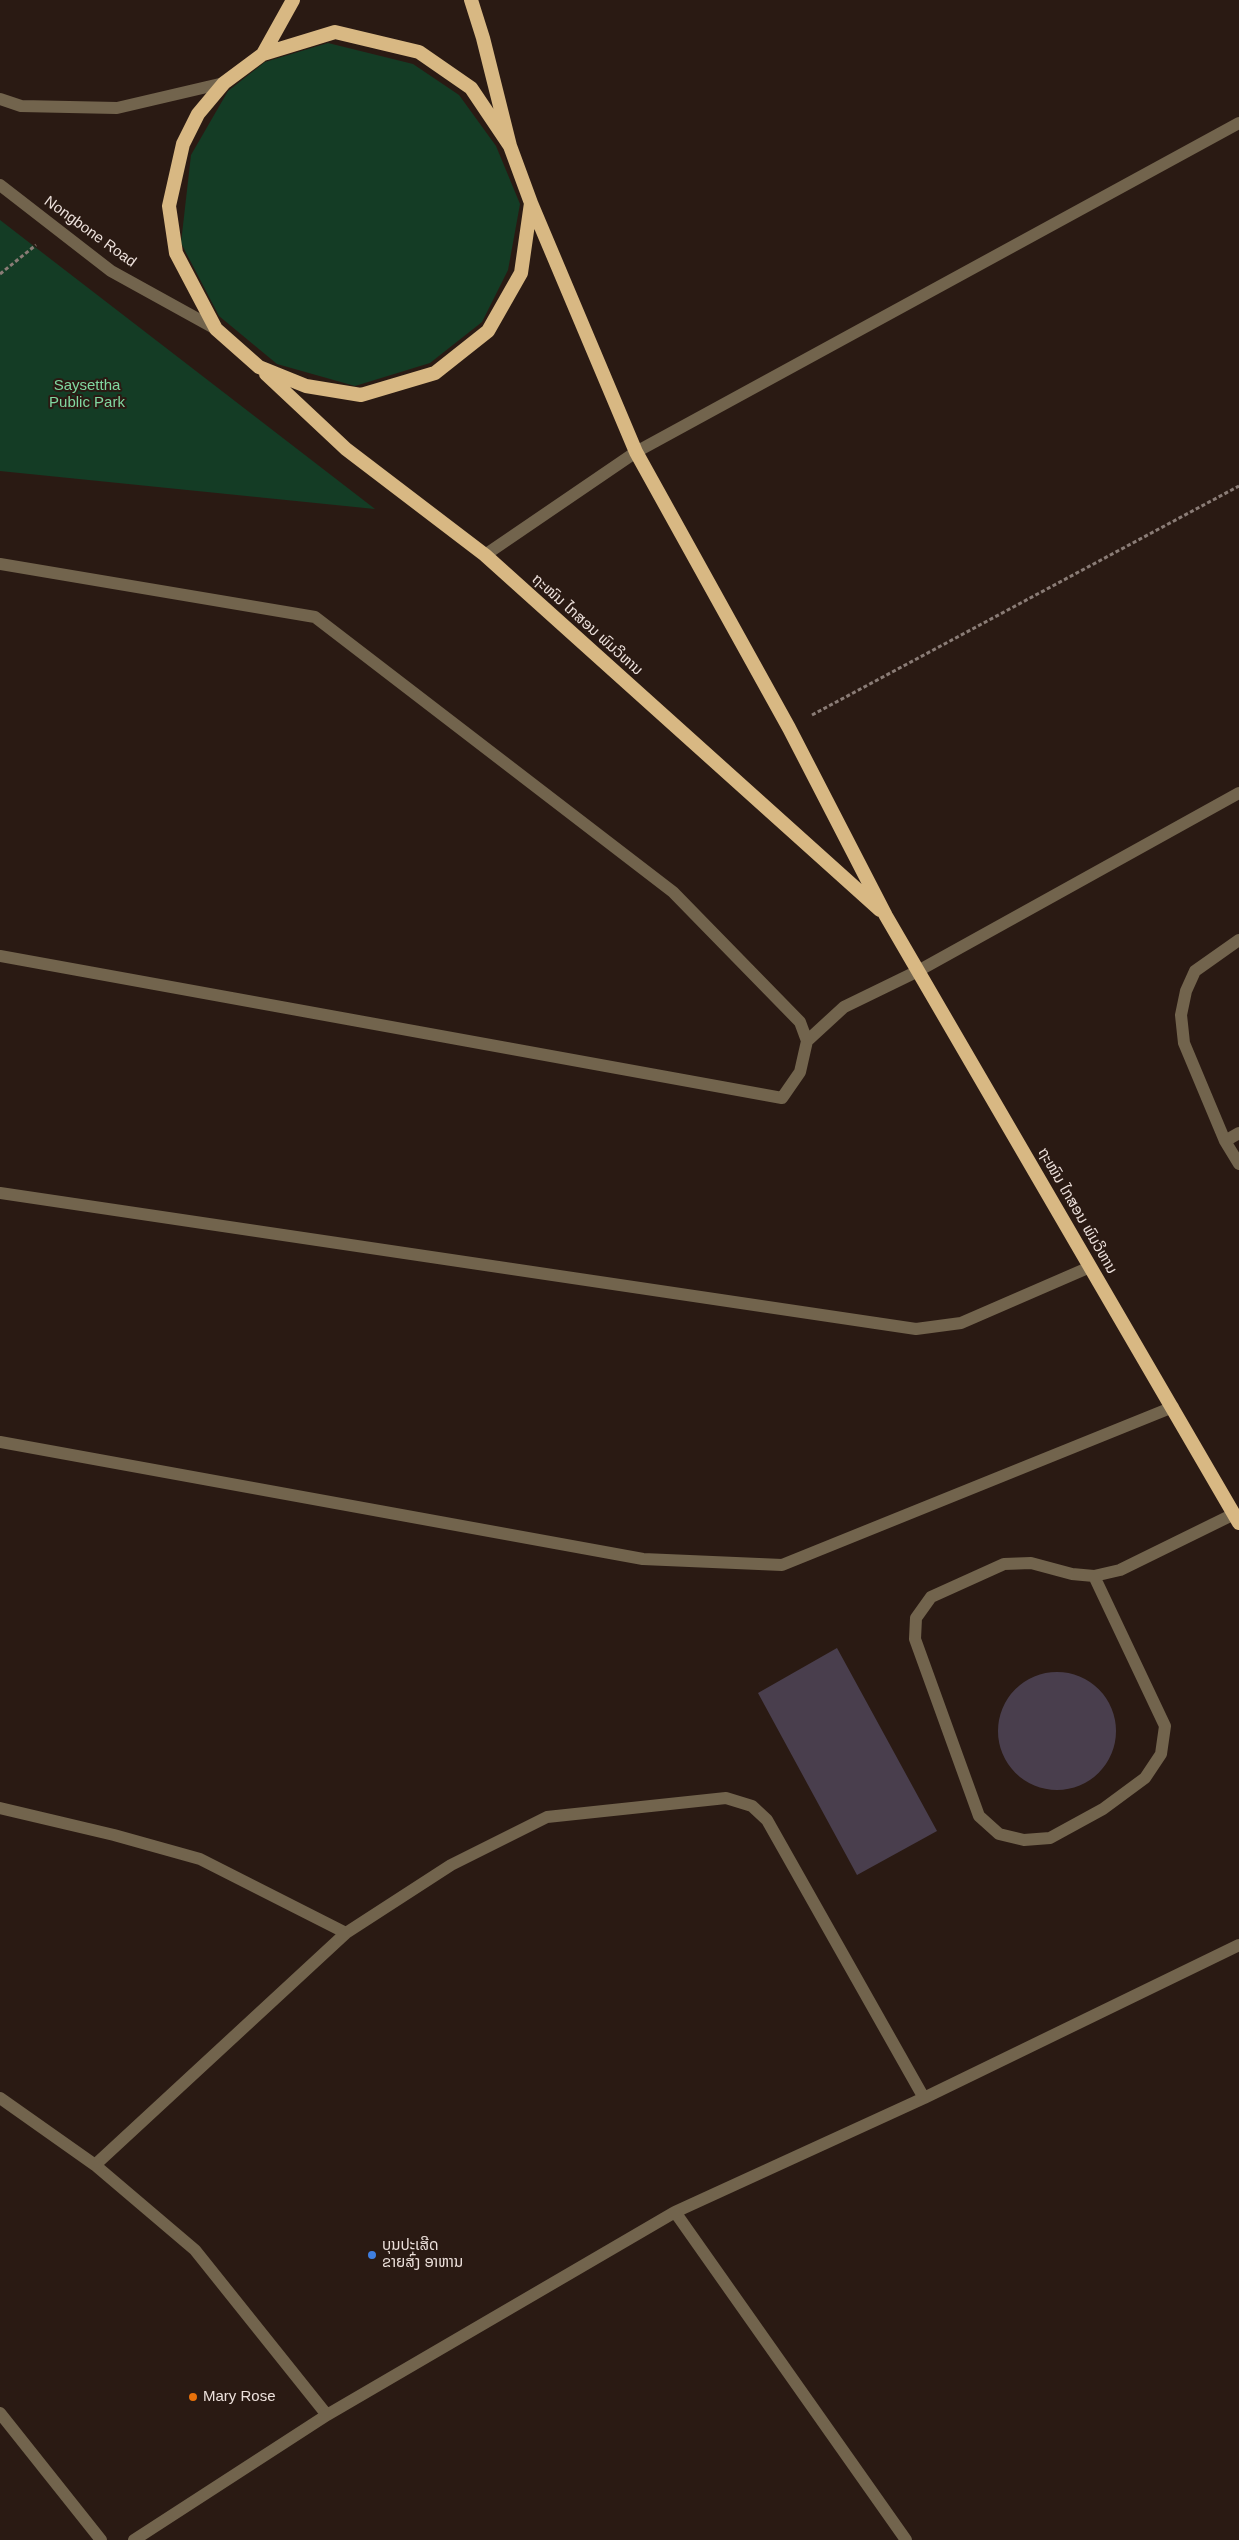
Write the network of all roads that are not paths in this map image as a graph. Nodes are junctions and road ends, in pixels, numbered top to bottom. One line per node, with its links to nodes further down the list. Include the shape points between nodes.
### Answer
1 (293, 0): 3 (highway)
2 (471, 0): 7 (highway)
3 (263, 54): 4 (highway); 7 (highway, via 335,32 419,52 471,88)
4 (224, 83): 5 (street, via 117,108 22,106); 10 (highway, via 198,114 183,144 169,206 176,253)
5 (0, 99)
6 (1239, 123): 12 (street)
7 (510, 146): 9 (highway, ຖະໜົນ ໄກສອນ ພົມວິຫານ)
8 (0, 185): 10 (street, Nongbone Road, via 111,271)
9 (531, 203): 11 (highway, via 521,273 512,289 488,331 435,373 361,395 306,386); 12 (highway, ຖະໜົນ ໄກສອນ ພົມວິຫານ)
10 (216, 329): 11 (highway, ຖະໜົນ ໄກສອນ ພົມວິຫານ)
11 (259, 367): 13 (highway, ຖະໜົນ ໄກສອນ ພົມວິຫານ, via 346,449)
12 (636, 452): 13 (street); 16 (highway, ຖະໜົນ ໄກສອນ ພົມວິຫານ, via 789,728)
13 (485, 556): 16 (highway, ຖະໜົນ ໄກສອນ ພົມວິຫານ)
14 (0, 564): 20 (street, via 315,617 673,892 800,1022)
15 (1239, 793): 19 (street)
16 (886, 916): 19 (highway, ຖະໜົນ ໄກສອນ ພົມວິຫານ)
17 (1239, 940): 22 (street, via 1195,971 1186,991 1181,1016 1184,1042)
18 (0, 956): 20 (street, via 782,1098 800,1072)
19 (918, 971): 20 (street, via 844,1007); 25 (highway, ຖະໜົນ ໄກສອນ ພົມວິຫານ)
20 (807, 1041)
21 (1239, 1133): 22 (street)
22 (1225, 1141): 23 (street)
23 (1239, 1164)
24 (0, 1193): 25 (street, via 916,1329 961,1323)
25 (1090, 1266): 26 (highway, ຖະໜົນ ໄກສອນ ພົມວິຫານ)
26 (1173, 1407): 27 (street, via 782,1565 642,1559); 28 (highway, ຖະໜົນ ໄກສອນ ພົມວິຫານ)
27 (0, 1442)
28 (1236, 1518): 29 (street, via 1120,1570)
29 (1094, 1576): 29 (street, via 1165,1726 1161,1754 1146,1778 1103,1809 1050,1838 1024,1840 999,1834 978,1816 915,1639 916,1618 932,1597 1004,1564 1031,1563)
30 (0, 1808): 31 (street, via 200,1859)
31 (346, 1933): 34 (street, via 452,1865 547,1817 726,1798 752,1806 767,1820); 35 (street)
32 (1239, 1945): 34 (street)
33 (0, 2098): 35 (street)
34 (924, 2098): 36 (street)
35 (95, 2165): 38 (street, via 195,2250)
36 (675, 2212): 38 (street); 41 (street)
37 (0, 2413): 40 (street)
38 (327, 2414): 39 (street)
39 (138, 2539)
40 (101, 2540)
41 (906, 2540)

